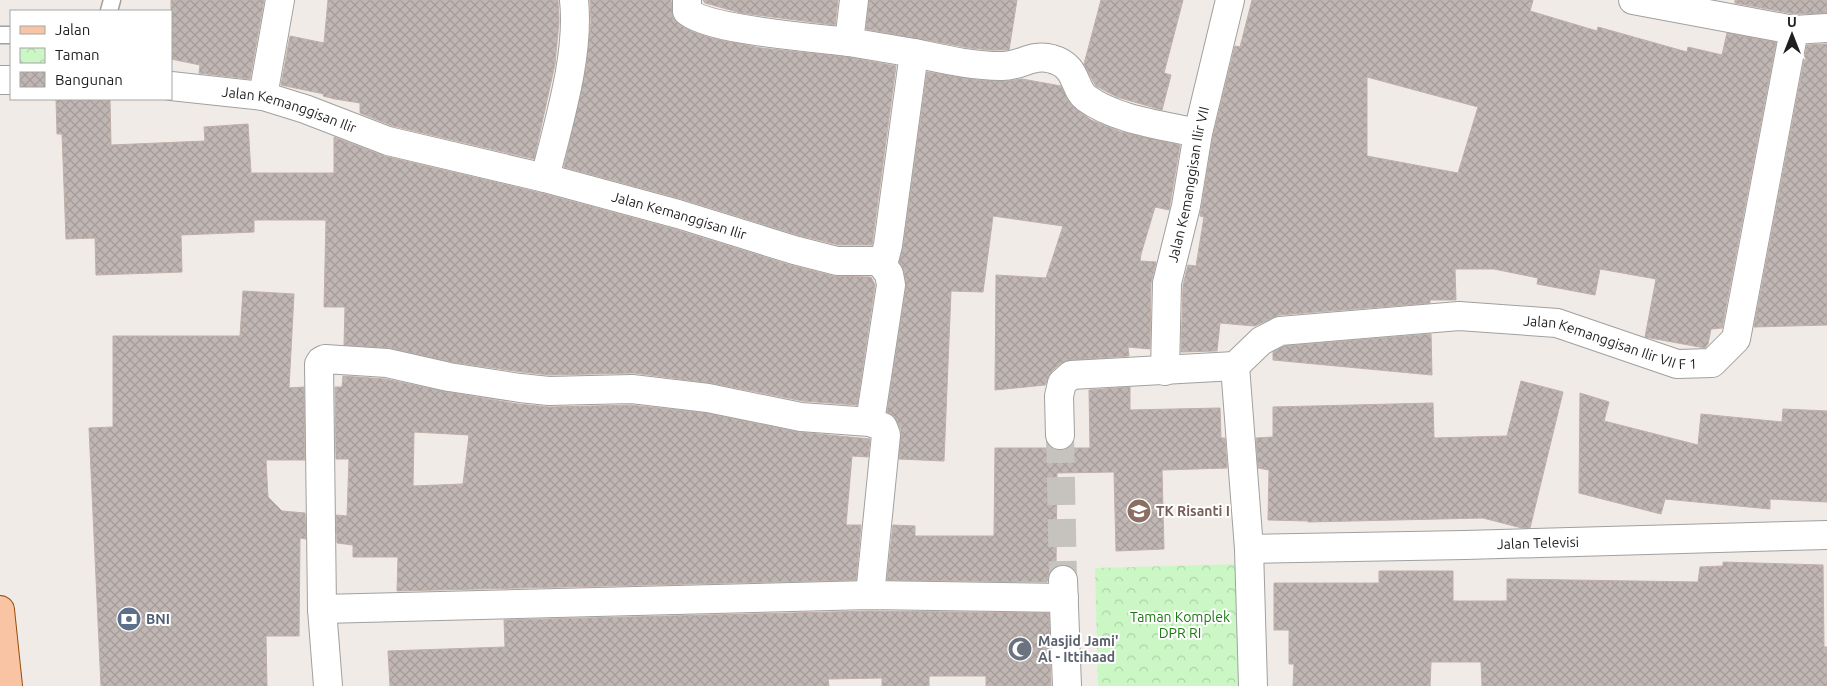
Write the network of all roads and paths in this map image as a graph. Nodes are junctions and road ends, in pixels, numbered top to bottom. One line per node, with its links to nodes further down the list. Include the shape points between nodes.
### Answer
1 (280, 0): 12 (street)
2 (574, 0): 14 (street, via 576,22 566,90)
3 (687, 0): 9 (street, via 687,11 702,20 742,29)
4 (854, 0): 9 (street)
5 (1230, 0): 13 (street, Jalan Kemanggisan Ilir VII)
6 (1633, 0): 8 (street)
7 (1827, 28): 8 (street)
8 (1794, 30): 16 (street, Jalan Kemanggisan Ilir VII F 1, via 1736,339 1712,363 1677,364 1557,323 1459,316 1280,330 1261,341)
9 (848, 42): 10 (street)
10 (914, 53): 13 (street, via 970,65 1003,66 1036,56 1054,59 1068,68 1084,96 1095,104 1117,114); 15 (street, via 888,245 885,257)
11 (172, 86): 12 (street, Jalan Kemanggisan Ilir)
12 (263, 96): 14 (street, Jalan Kemanggisan Ilir, via 388,141)
13 (1198, 133): 17 (street, Jalan Kemanggisan Ilir VII, via 1186,206 1167,283)
14 (545, 178): 15 (street, Jalan Kemanggisan Ilir, via 837,261)
15 (879, 261): 18 (street, via 889,274 891,285)
16 (1235, 366): 17 (street); 21 (street)
17 (1165, 371): 19 (street, via 1071,375 1062,383 1059,396)
18 (870, 422): 22 (street, via 883,427 886,435); 23 (street, via 801,417 708,398 632,389 520,388 387,363 323,359 319,364)
19 (1060, 435)
20 (1827, 535): 21 (street, Jalan Televisi)
21 (1249, 549): 28 (street)
22 (870, 595): 23 (street); 27 (street, via 1063,589)
23 (322, 609): 26 (street)
24 (0, 610): 25 (main road)
25 (8, 686)
26 (328, 686)
27 (1068, 686)
28 (1253, 686)

